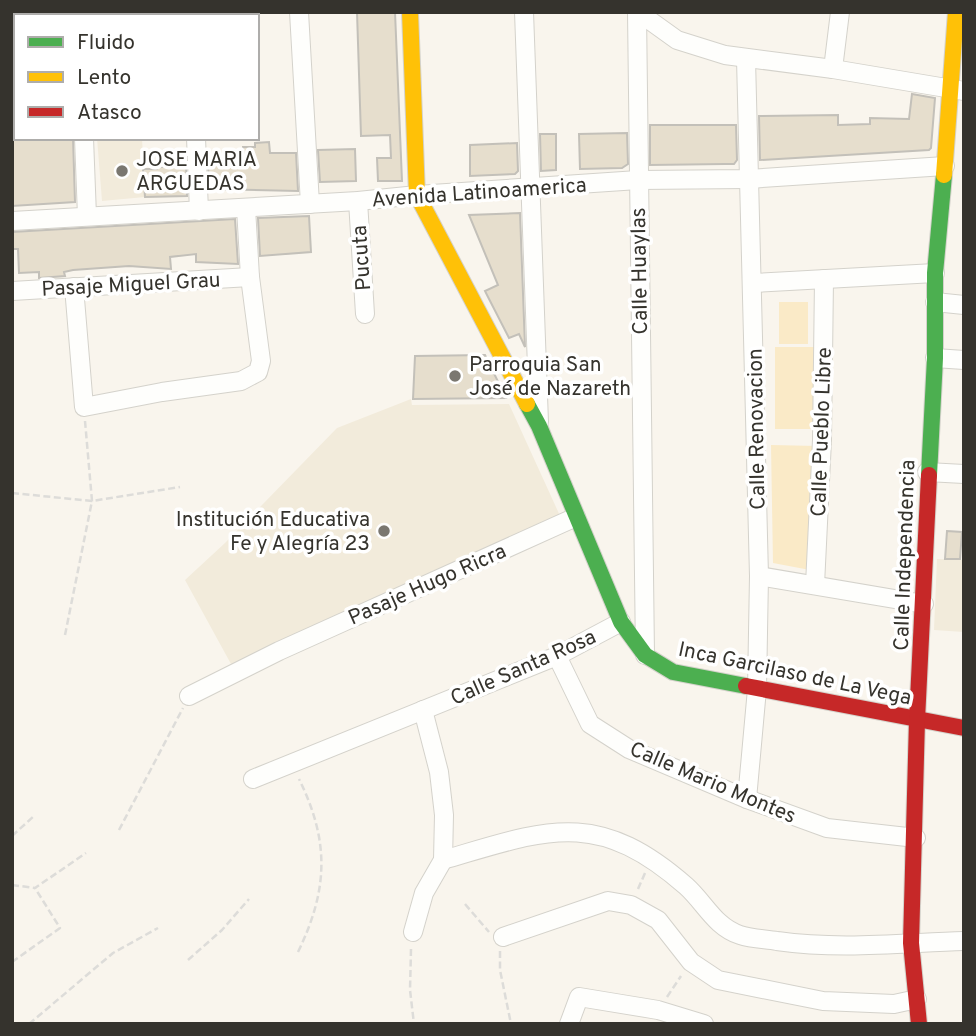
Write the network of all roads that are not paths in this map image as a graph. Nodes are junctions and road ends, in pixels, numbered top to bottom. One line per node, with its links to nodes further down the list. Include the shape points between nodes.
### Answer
1 (299, 12): 18 (street)
2 (410, 12): 16 (street, Inca Garcilaso de La Vega)
3 (524, 12): 15 (street)
4 (638, 12): 7 (street, via 677,40); 14 (street, Calle Huaylas)
5 (840, 12): 8 (street)
6 (956, 12): 9 (street, Calle Independencia)
7 (746, 58): 8 (street); 13 (street, Calle Renovacion)
8 (833, 69): 9 (street)
9 (957, 90): 12 (street, Calle Independencia)
10 (83, 140): 21 (street)
11 (196, 140): 20 (street)
12 (945, 166): 13 (street, Avenida Latinoamerica); 23 (street, Calle Independencia)
13 (748, 178): 14 (street, Avenida Latinoamerica); 26 (street, Calle Renovacion)
14 (638, 180): 15 (street, Avenida Latinoamerica); 42 (street, Calle Huaylas)
15 (529, 187): 16 (street, Avenida Latinoamerica); 34 (street)
16 (417, 195): 17 (street, Avenida Latinoamerica); 34 (street, Inca Garcilaso de La Vega)
17 (358, 201): 18 (street, Avenida Latinoamerica); 31 (street, Pucuta)
18 (310, 204): 19 (street, Avenida Latinoamerica)
19 (246, 208): 20 (street, Avenida Latinoamerica); 24 (street)
20 (199, 211): 21 (street, Avenida Latinoamerica)
21 (87, 216): 22 (street, Avenida Latinoamerica)
22 (12, 221)
23 (934, 273): 25 (street); 29 (street, Calle Independencia)
24 (250, 278): 27 (street, Pasaje Miguel Grau); 27 (street, via 261,361 258,372 241,381 84,407)
25 (824, 279): 26 (street); 39 (street, Calle Pueblo Libre)
26 (753, 283): 38 (street, Calle Renovacion)
27 (74, 287): 28 (street, Pasaje Miguel Grau)
28 (12, 290)
29 (934, 302): 30 (street); 32 (street, Calle Independencia)
30 (964, 305)
31 (365, 314)
32 (934, 358): 33 (street); 35 (street, Calle Independencia)
33 (964, 360)
34 (539, 426): 37 (street, Inca Garcilaso de La Vega)
35 (928, 472): 36 (street); 40 (street, Calle Independencia)
36 (964, 474)
37 (576, 517): 41 (street, Inca Garcilaso de La Vega); 45 (street, Pasaje Hugo Ricra)
38 (759, 576): 39 (street); 44 (street, Calle Renovacion)
39 (815, 585): 40 (street)
40 (924, 604): 47 (street, Calle Independencia)
41 (621, 622): 42 (street, Inca Garcilaso de La Vega); 43 (street, Calle Santa Rosa)
42 (645, 655): 44 (street, Inca Garcilaso de La Vega, via 673,672)
43 (557, 656): 46 (street, Calle Santa Rosa); 50 (street, Calle Mario Montes, via 590,724 629,749)
44 (757, 689): 47 (street, Inca Garcilaso de La Vega); 50 (street, Calle Renovacion)
45 (189, 696)
46 (423, 710): 49 (street, Calle Santa Rosa); 52 (street, via 439,772)
47 (917, 720): 48 (street, Inca Garcilaso de La Vega); 51 (street, Calle Independencia)
48 (964, 728)
49 (253, 779)
50 (747, 799): 51 (street, Calle Mario Montes, via 827,828)
51 (915, 838): 56 (street, Calle Independencia)
52 (443, 860): 53 (street, via 424,893); 56 (street, via 524,836 576,831 628,845 687,887 725,929 742,936 853,947)
53 (413, 932)
54 (503, 937): 57 (street, via 608,901 631,905 658,920 691,962 718,980 823,1001 894,1004)
55 (964, 941): 56 (street)
56 (911, 943): 57 (street, Calle Independencia)
57 (917, 999): 60 (street, Calle Independencia)
58 (569, 1024): 59 (street, via 579,997 658,1010)
59 (704, 1024)
60 (919, 1024)

